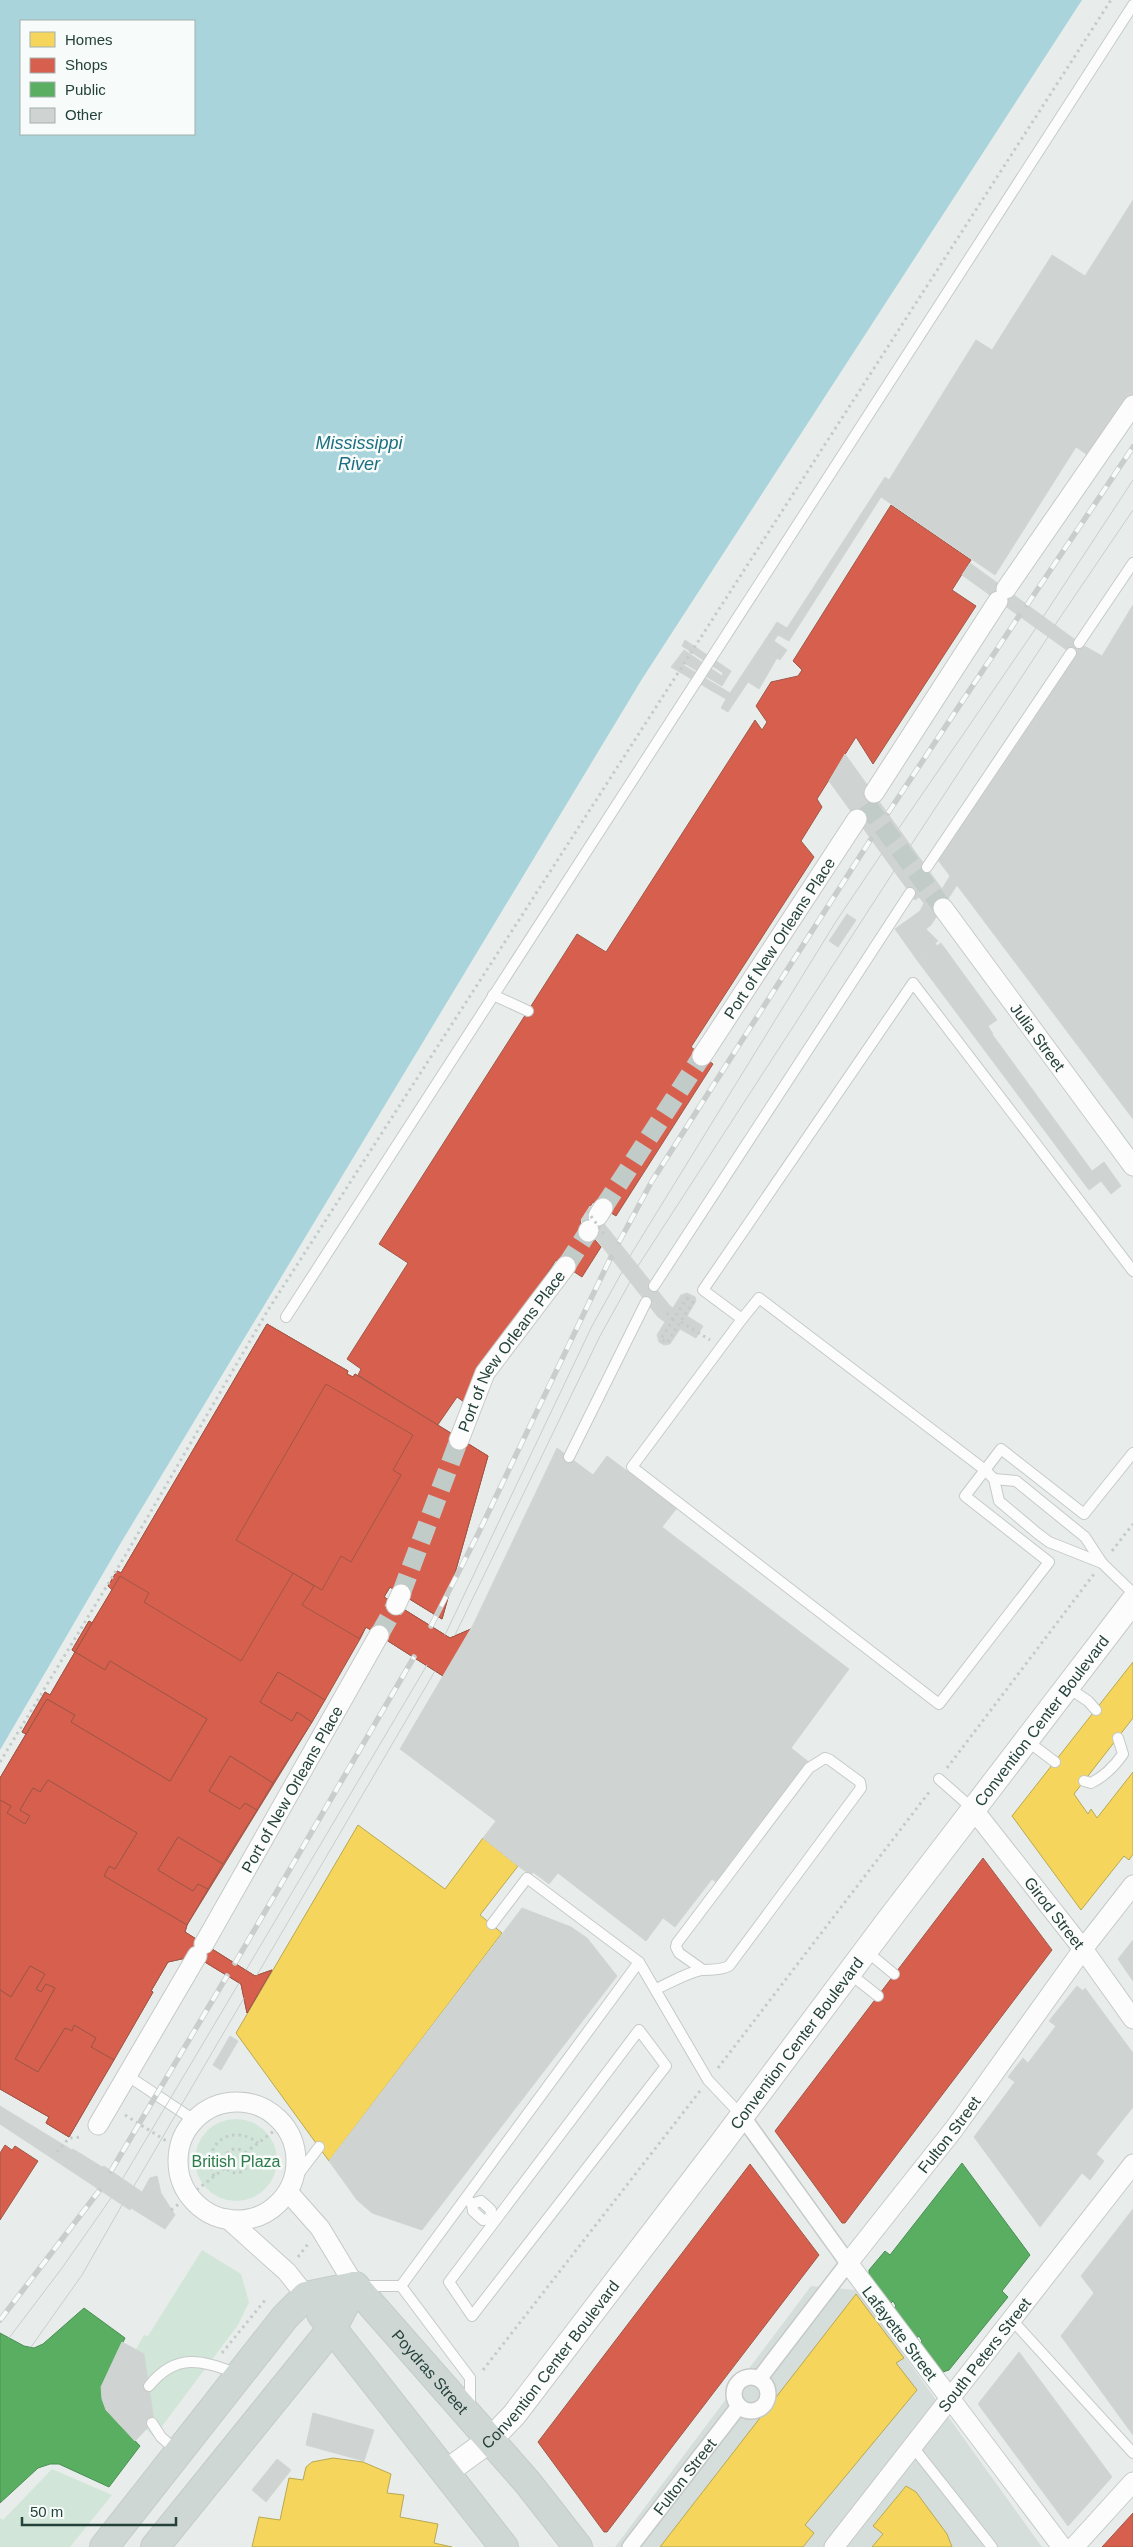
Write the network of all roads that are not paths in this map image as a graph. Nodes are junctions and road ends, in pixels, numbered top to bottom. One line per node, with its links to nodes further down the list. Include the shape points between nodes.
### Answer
1 (1133, 5): 11 (lane)
2 (1133, 405): 6 (street, via 1002,595)
3 (1133, 563): 4 (lane)
4 (1079, 643)
5 (1071, 653): 8 (lane)
6 (874, 793)
7 (857, 819): 13 (street, Port of New Orleans Place)
8 (927, 867)
9 (910, 893): 17 (lane)
10 (943, 908): 14 (street, Julia Street)
11 (493, 995): 12 (lane); 19 (lane)
12 (528, 1011)
13 (702, 1056)
14 (1133, 1166)
15 (566, 1266): 21 (street, Port of New Orleans Place, via 484,1373)
16 (1133, 1271): 20 (lane, via 913,983 702,1290)
17 (654, 1286)
18 (646, 1302): 23 (lane)
19 (286, 1317)
20 (742, 1319): 24 (lane, via 759,1298); 24 (lane, via 632,1467 939,1704 1049,1562 965,1496)
21 (459, 1440)
22 (1133, 1453): 24 (lane, via 1084,1514 1001,1449)
23 (569, 1457)
24 (985, 1470): 25 (lane)
25 (994, 1480): 26 (lane, via 1016,1481 1085,1537); 26 (lane, via 999,1501 1043,1538)
26 (1102, 1563): 27 (lane)
27 (1133, 1593)
28 (1133, 1601): 30 (street, Convention Center Boulevard)
29 (379, 1636): 49 (street, Port of New Orleans Place)
30 (1067, 1687): 31 (lane); 33 (street, Convention Center Boulevard)
31 (1096, 1710)
32 (1118, 1738): 36 (lane, via 1123,1754 1116,1764 1102,1778 1091,1783)
33 (1026, 1740): 34 (lane); 37 (street, Convention Center Boulevard)
34 (1055, 1762)
35 (939, 1779): 37 (lane)
36 (1084, 1781)
37 (973, 1809): 40 (street, Girod Street); 41 (street, Convention Center Boulevard)
38 (1133, 1885): 40 (street, Fulton Street)
39 (492, 1924): 42 (lane, via 527,1878)
40 (1083, 1949): 48 (street, Girod Street); 59 (street, Fulton Street, via 954,2130)
41 (865, 1950): 44 (street, Convention Center Boulevard); 45 (lane)
42 (640, 1962): 46 (lane); 56 (lane)
43 (703, 1970): 43 (lane, via 721,1970 729,1966 861,1788 860,1782 830,1760 825,1758 809,1768 677,1943 679,1953); 46 (lane)
44 (848, 1972): 47 (lane); 50 (street, Convention Center Boulevard)
45 (894, 1974)
46 (656, 1990): 50 (lane, via 708,2080)
47 (878, 1996)
48 (1133, 2019)
49 (128, 2076): 51 (lane); 52 (street, Port of New Orleans Place)
50 (742, 2116): 59 (street, Lafayette Street); 72 (street, Convention Center Boulevard, via 514,2415)
51 (194, 2120): 55 (street, via 223,2103 256,2104 271,2112 284,2124 296,2150 297,2165); 57 (street, via 179,2148 178,2165 182,2181 189,2195 207,2210)
52 (98, 2124)
53 (318, 2147): 55 (lane)
54 (1133, 2164): 63 (street, South Peters Street)
55 (291, 2186): 57 (street, via 277,2205 262,2214 246,2219); 60 (street, Poydras Street)
56 (469, 2201): 58 (lane, via 472,2212 483,2220); 61 (lane)
57 (228, 2219): 62 (street, via 287,2272)
58 (493, 2220): 58 (lane, via 449,2282 472,2316 666,2066 639,2030)
59 (848, 2263): 66 (street, Fulton Street); 68 (street, Lafayette Street)
60 (355, 2286): 61 (lane); 62 (main road); 64 (main road); 70 (main road, Poydras Street)
61 (401, 2286): 70 (lane, via 470,2378)
62 (306, 2296): 64 (main road); 65 (main road)
63 (1012, 2320): 68 (street, South Peters Street); 75 (lane)
64 (332, 2327): 76 (main road); 79 (main road)
65 (240, 2375): 67 (lane, via 205,2362 174,2364); 74 (main road)
66 (759, 2379): 69 (street, via 750,2377 737,2383 734,2396); 69 (street, via 768,2392 766,2404 755,2411)
67 (149, 2386)
68 (950, 2401): 73 (street, South Peters Street); 85 (street, Lafayette Street)
69 (739, 2406): 82 (street, Fulton Street)
70 (470, 2417): 72 (main road, Poydras Street)
71 (152, 2423): 74 (lane, via 161,2437)
72 (490, 2440): 76 (street, Convention Center Boulevard); 81 (main road, Poydras Street)
73 (913, 2447): 83 (street, South Peters Street); 84 (lane)
74 (179, 2453): 78 (main road)
75 (1133, 2453)
76 (446, 2472): 80 (main road)
77 (1133, 2482): 86 (street)
78 (104, 2547)
79 (155, 2547)
80 (504, 2547)
81 (578, 2547)
82 (630, 2547)
83 (834, 2547)
84 (992, 2547)
85 (1062, 2547)
86 (1074, 2547)

